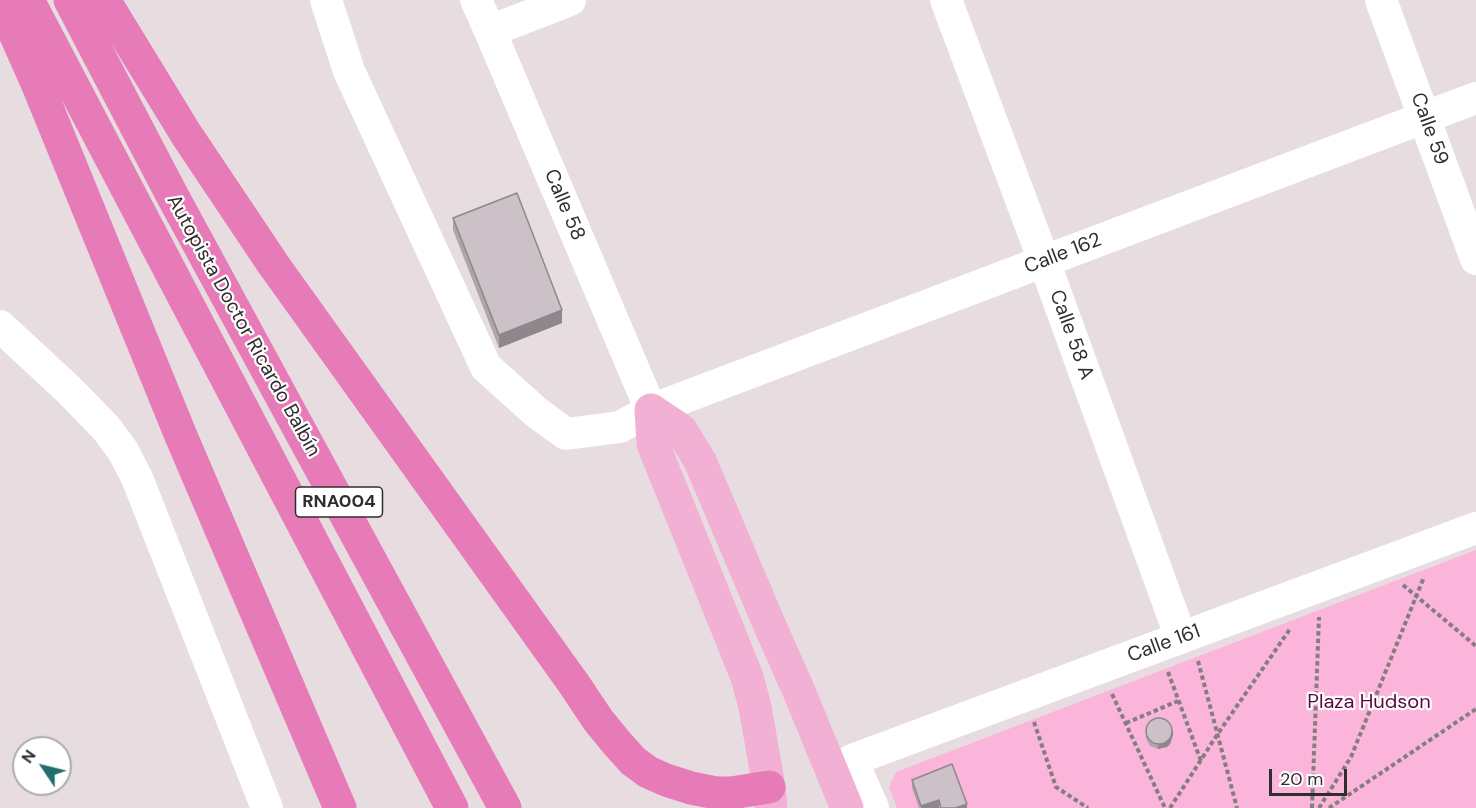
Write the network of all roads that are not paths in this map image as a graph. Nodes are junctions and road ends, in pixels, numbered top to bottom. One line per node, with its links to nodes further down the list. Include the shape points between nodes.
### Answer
1 (0, 0): 23 (highway)
2 (28, 0): 24 (highway, Autopista Doctor Ricardo Balbín / RNA004)
3 (70, 0): 25 (highway, Autopista Doctor Ricardo Balbín / RNA004)
4 (104, 0): 21 (highway, via 186,134 273,264 616,742 633,761 666,780 716,793)
5 (326, 0): 16 (street, Calle 162, via 349,71 486,367 566,434 620,427)
6 (476, 0): 10 (street, Calle 58)
7 (570, 0): 10 (street)
8 (946, 0): 14 (street, Calle 58 A)
9 (1381, 0): 12 (street, Calle 59)
10 (490, 31): 16 (street, Calle 58)
11 (1476, 98): 12 (street, Calle 162)
12 (1424, 117): 13 (street, Calle 59); 14 (street, Calle 162)
13 (1476, 259)
14 (1044, 261): 16 (street, Calle 162); 18 (street, Calle 58 A)
15 (0, 326): 22 (street, via 69,390 123,451)
16 (651, 410): 19 (main road, via 681,430 700,461); 20 (main road, via 653,444 747,677)
17 (1476, 528): 18 (street, Calle 161)
18 (1177, 639): 27 (street, Calle 161, via 852,760)
19 (798, 689): 20 (main road, via 785,684 772,686); 26 (main road)
20 (755, 707): 21 (main road)
21 (770, 797)
22 (267, 808)
23 (340, 808)
24 (452, 808)
25 (505, 808)
26 (847, 808)
27 (873, 808)

